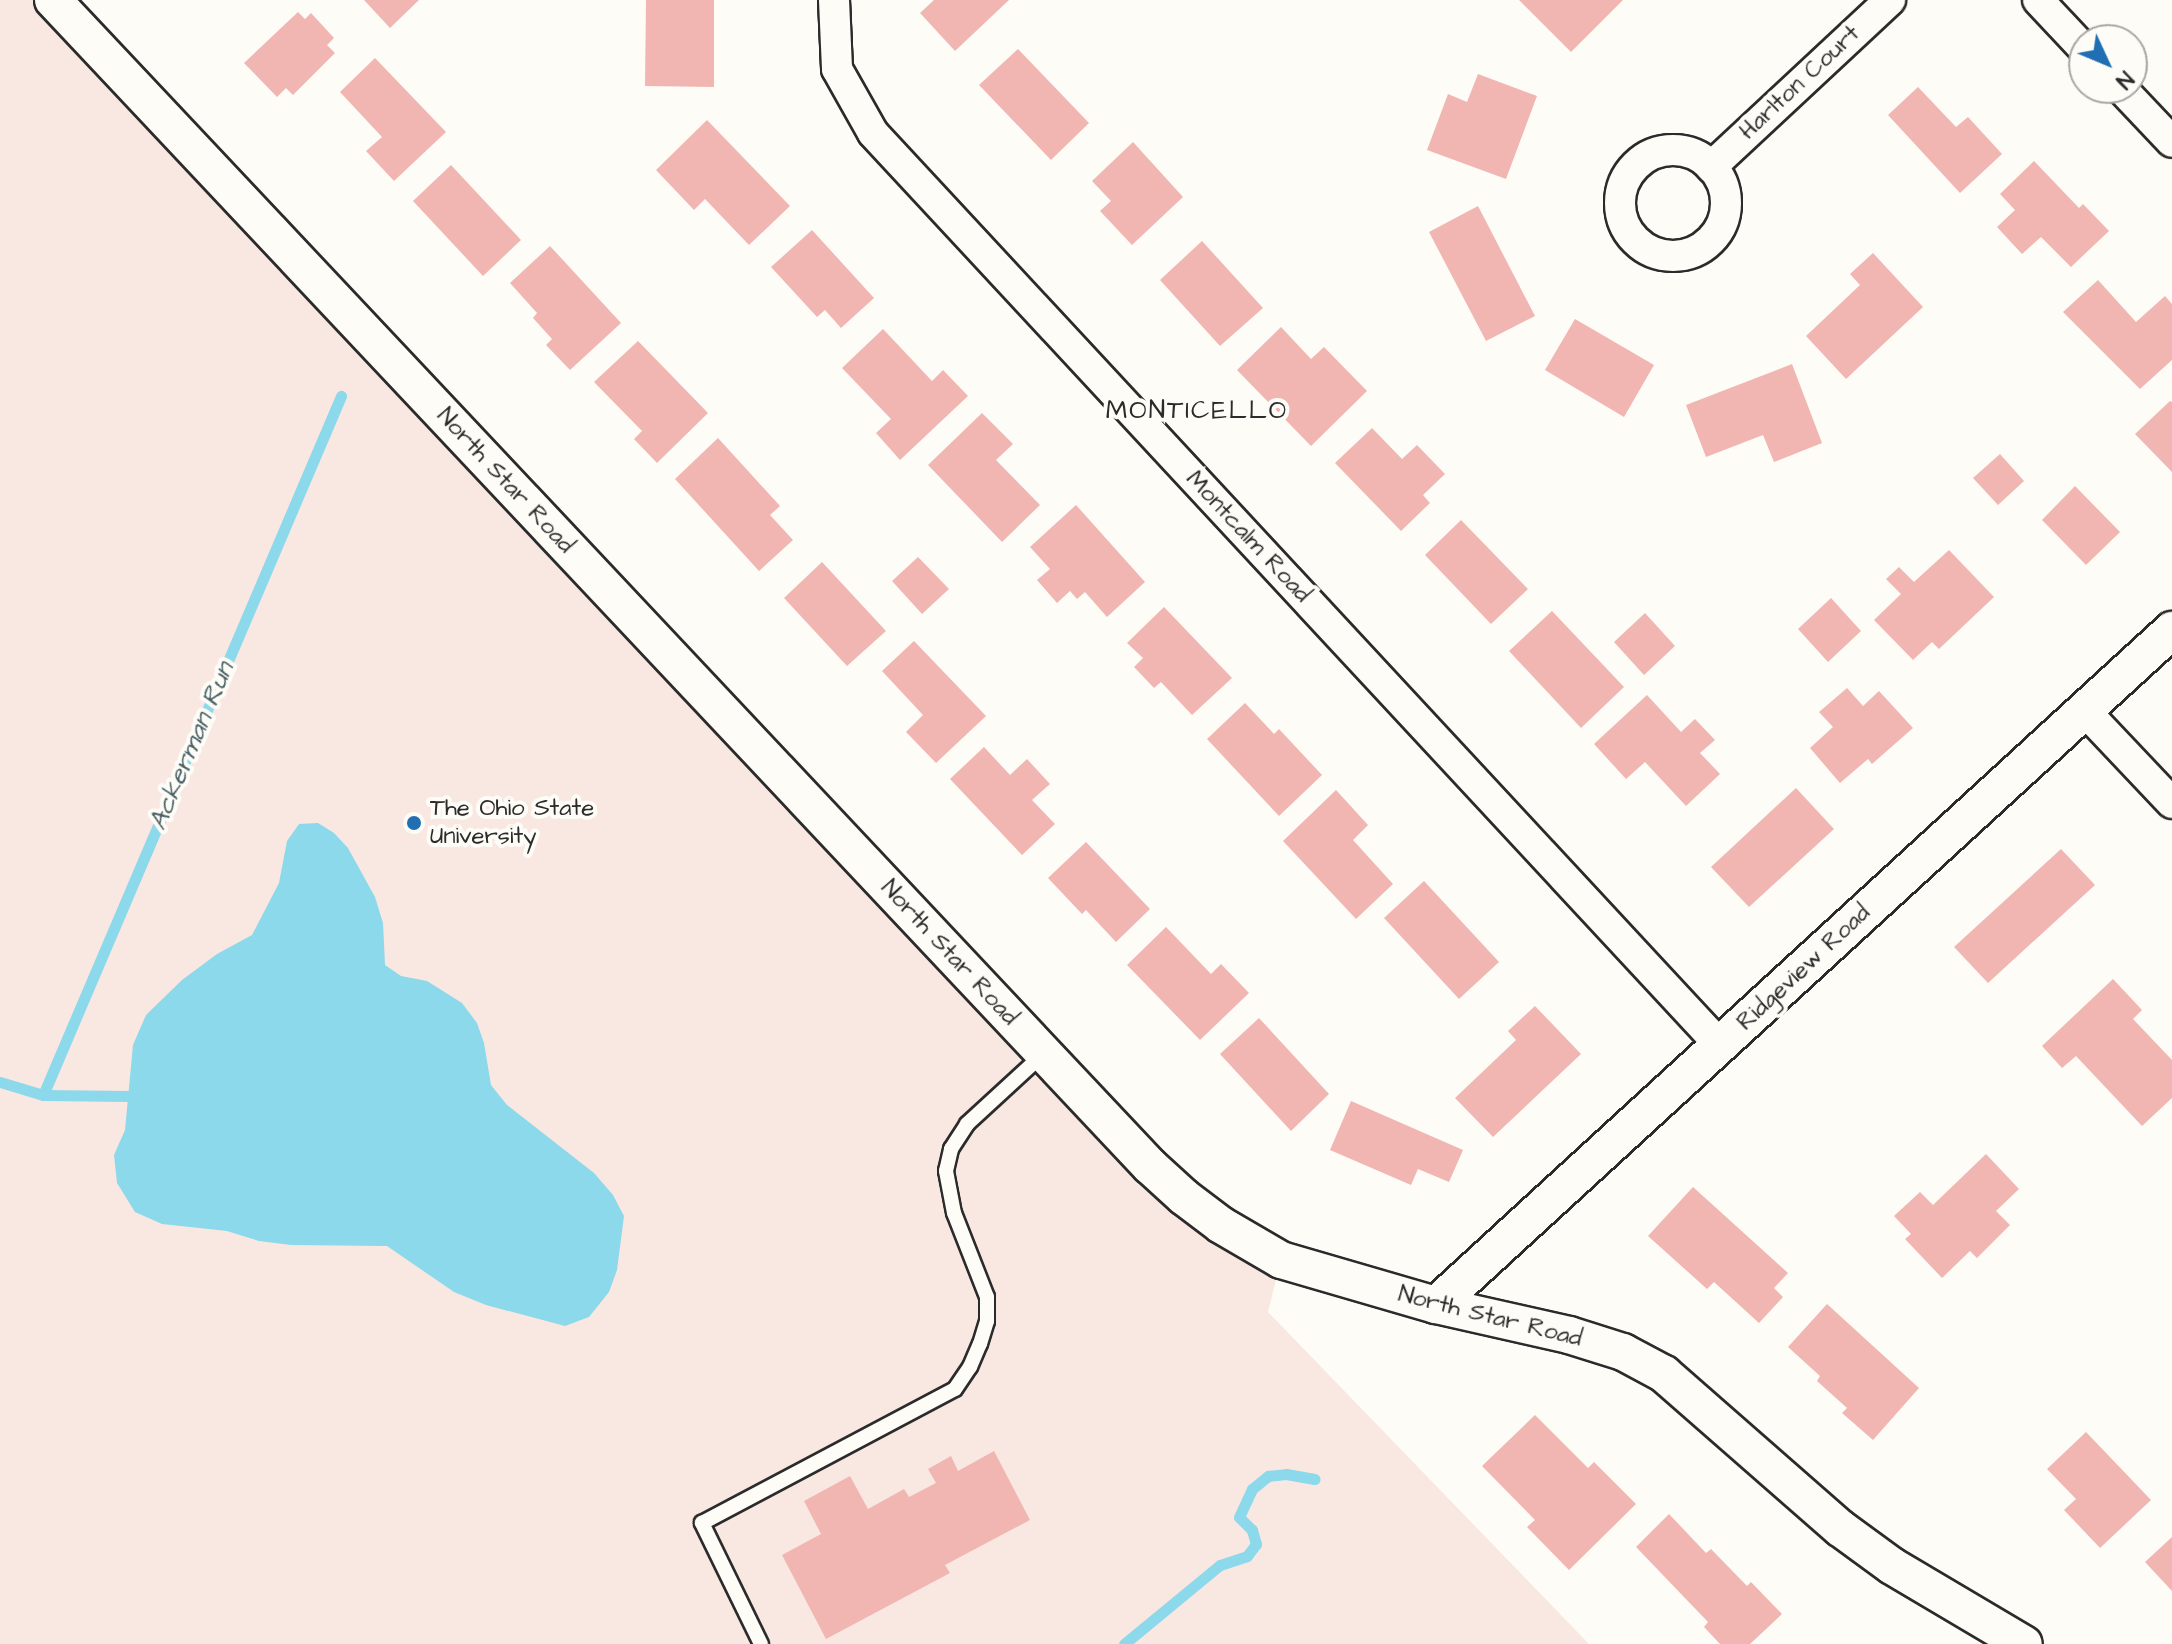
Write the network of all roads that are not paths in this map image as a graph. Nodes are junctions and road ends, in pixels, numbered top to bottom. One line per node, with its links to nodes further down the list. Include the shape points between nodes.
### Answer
1 (53, 0): 13 (street, North Star Road)
2 (834, 0): 12 (street, Montcalm Road, via 837,69 873,133)
3 (1890, 0): 8 (street, Harlton Court)
4 (2038, 0): 5 (street)
5 (2068, 32)
6 (2136, 104): 7 (street)
7 (2172, 142)
8 (1711, 167)
9 (2172, 630): 10 (street, Ridgeview Road)
10 (2084, 710): 11 (street); 12 (street, Ridgeview Road)
11 (2172, 803)
12 (1720, 1045): 14 (street, Ridgeview Road)
13 (1044, 1053): 14 (street, North Star Road, via 1150,1166 1221,1225 1281,1260); 15 (lane, via 967,1124 948,1160 954,1213 987,1297 980,1344 955,1389 702,1523)
14 (1436, 1305): 16 (street, North Star Road, via 1569,1335 1623,1352 1664,1374 1840,1528 1892,1566)
15 (761, 1644)
16 (2024, 1644)

